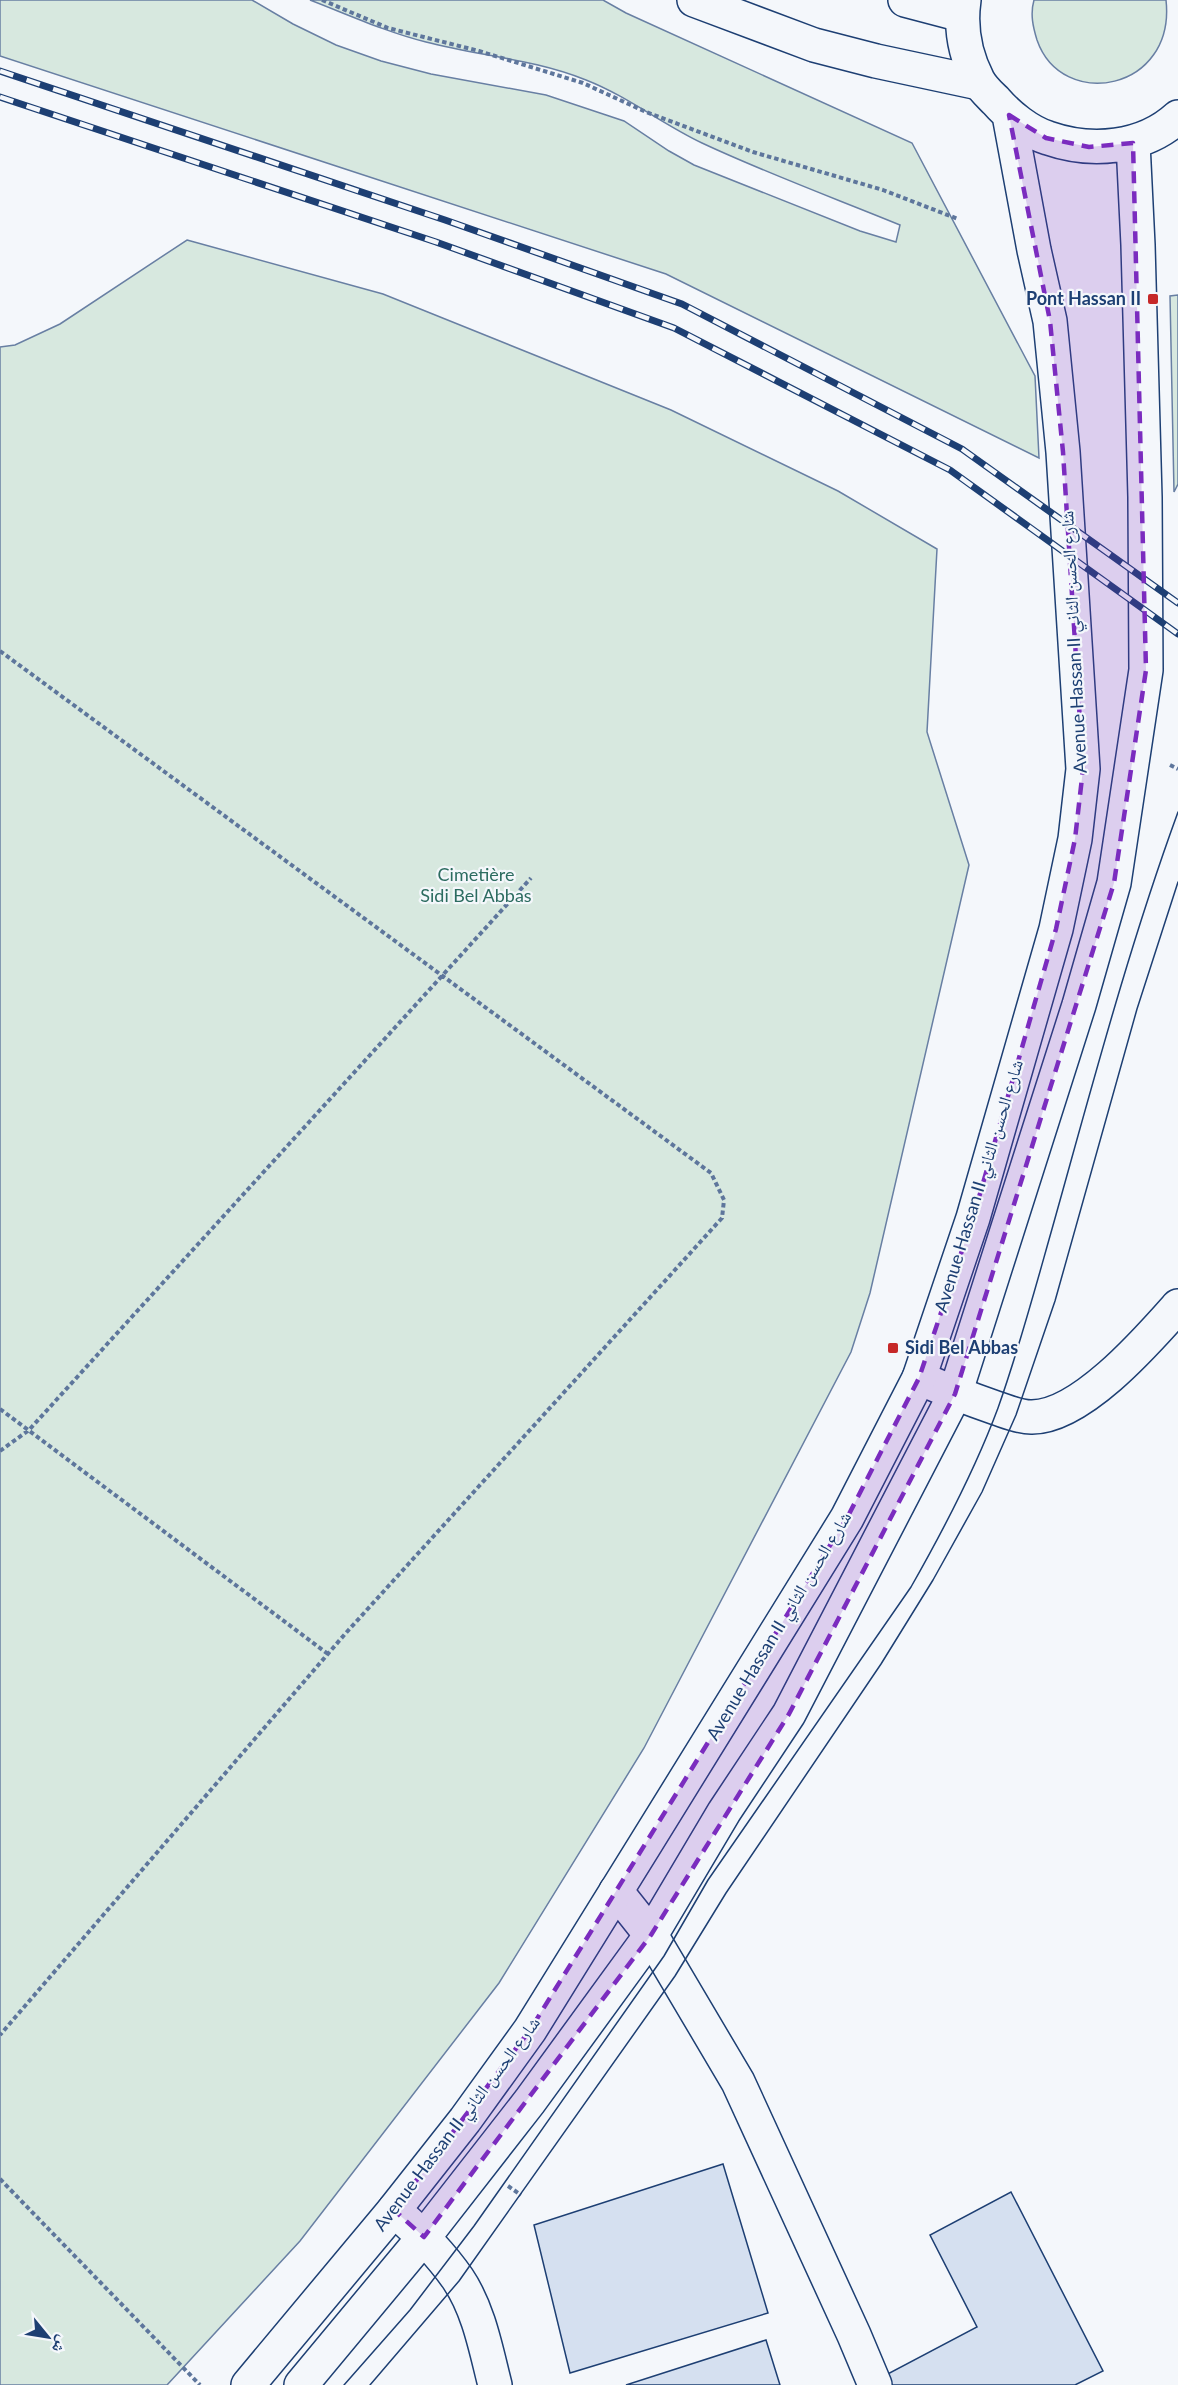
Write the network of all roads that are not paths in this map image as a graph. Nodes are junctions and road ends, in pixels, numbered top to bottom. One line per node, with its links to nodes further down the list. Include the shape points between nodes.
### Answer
1 (694, 0): 4 (main road, via 814,45)
2 (905, 0): 3 (main road)
3 (963, 7): 4 (main road, via 965,50)
4 (979, 83): 5 (main road)
5 (1009, 116): 7 (main road, via 1046,138 1089,147); 9 (main road, Avenue Hassan II شارع الحسن الثاني, via 1050,321 1063,452 1083,769 1076,839 1056,929 973,1218)
6 (1174, 125): 7 (main road)
7 (1133, 143): 10 (main road, via 1145,497 1146,670 1114,883)
8 (1178, 1306): 10 (main road, via 1082,1400 1054,1413 1016,1415)
9 (919, 1378): 10 (main road); 11 (main road, Avenue Hassan II شارع الحسن الثاني, via 847,1518)
10 (955, 1394): 12 (main road, via 789,1714 724,1812)
11 (616, 1891): 12 (main road); 13 (main road, Avenue Hassan II شارع الحسن الثاني, via 530,2030)
12 (651, 1935): 14 (main road, via 530,2101); 18 (main road, via 738,2082)
13 (394, 2210): 14 (main road); 15 (main road, Avenue Hassan II شارع الحسن الثاني)
14 (424, 2237): 16 (main road); 17 (main road, via 459,2281 480,2325)
15 (248, 2385)
16 (301, 2385)
17 (495, 2385)
18 (875, 2385)

